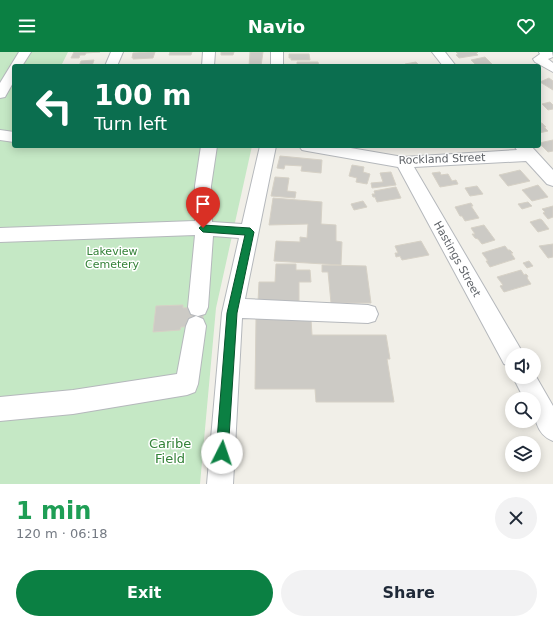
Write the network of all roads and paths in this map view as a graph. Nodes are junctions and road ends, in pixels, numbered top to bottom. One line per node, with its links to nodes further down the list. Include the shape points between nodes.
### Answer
1 (117, 52): 6 (street)
2 (210, 52): 7 (street)
3 (277, 52): 8 (street)
4 (438, 52): 9 (street)
5 (549, 53): 10 (street, via 538,59)
6 (112, 64)
7 (208, 64)
8 (277, 64)
9 (448, 64)
10 (553, 68)
11 (12, 70): 12 (street)
12 (0, 94)
13 (0, 135): 14 (street)
14 (12, 136)
15 (209, 148): 21 (street, via 203,186)
16 (268, 148): 22 (street)
17 (318, 148): 19 (street, Rockland Street)
18 (526, 151): 19 (street, Rockland Street); 20 (street)
19 (403, 162): 26 (street, Hastings Street)
20 (553, 180)
21 (203, 228): 22 (street); 23 (street); 28 (street, via 197,317 187,384 73,402)
22 (250, 232): 24 (street)
23 (0, 235)
24 (233, 308): 25 (street); 30 (street)
25 (368, 314)
26 (508, 348)
27 (528, 384): 29 (street)
28 (0, 409)
29 (553, 429)
30 (220, 484)

